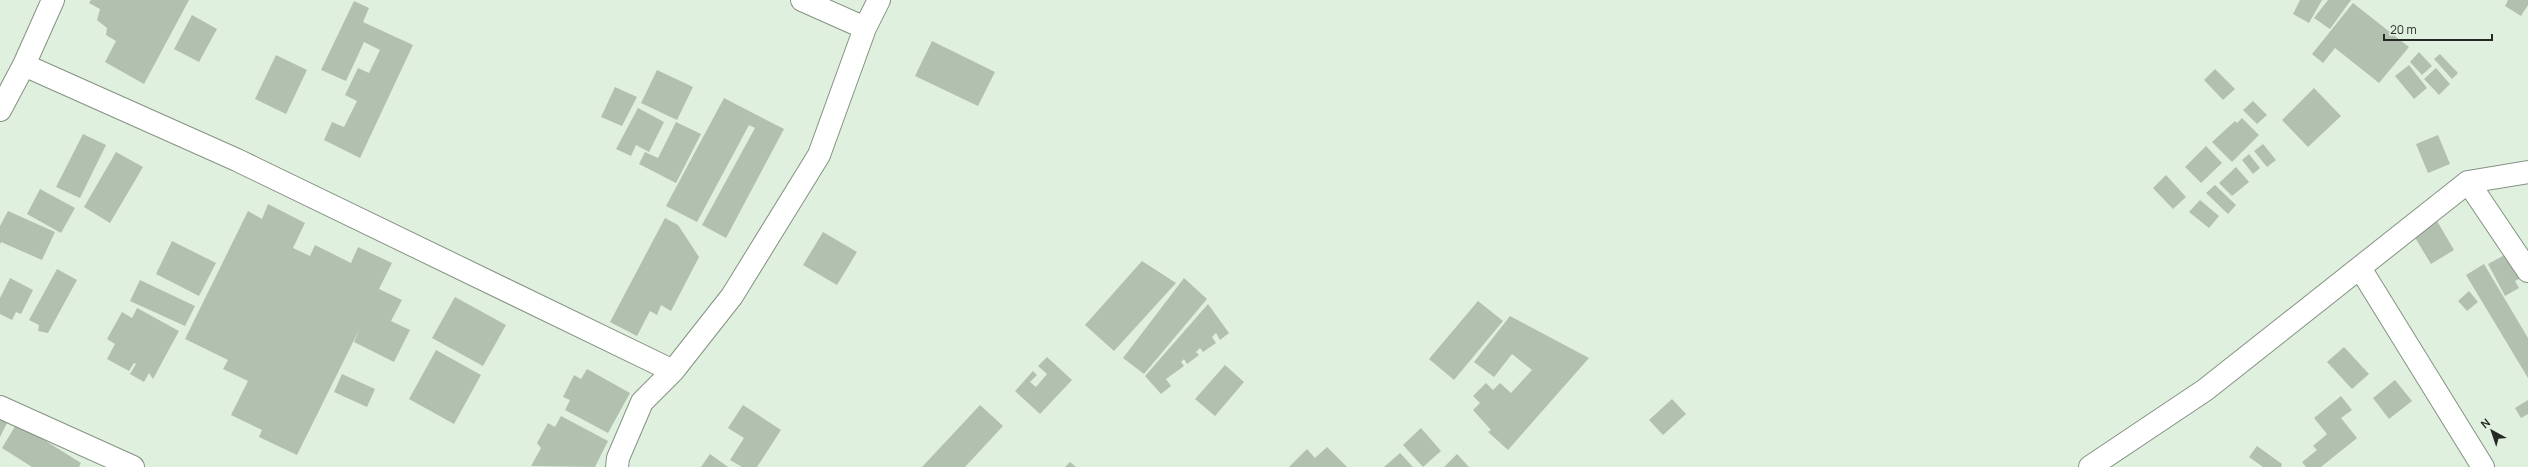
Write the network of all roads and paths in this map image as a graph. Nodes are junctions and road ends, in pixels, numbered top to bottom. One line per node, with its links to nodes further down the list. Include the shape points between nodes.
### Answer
1 (53, 0): 5 (street)
2 (802, 0): 4 (street)
3 (879, 0): 4 (street)
4 (865, 28): 11 (street, via 819,155 732,296)
5 (24, 64): 6 (street); 11 (street, via 237,160)
6 (0, 110)
7 (2528, 172): 8 (street)
8 (2468, 182): 9 (street); 10 (street)
9 (2360, 268): 15 (street, via 2205,390); 16 (street)
10 (2528, 271)
11 (673, 371): 14 (street, via 642,402 618,458)
12 (0, 407): 13 (street)
13 (133, 467)
14 (617, 467)
15 (2090, 467)
16 (2483, 467)

